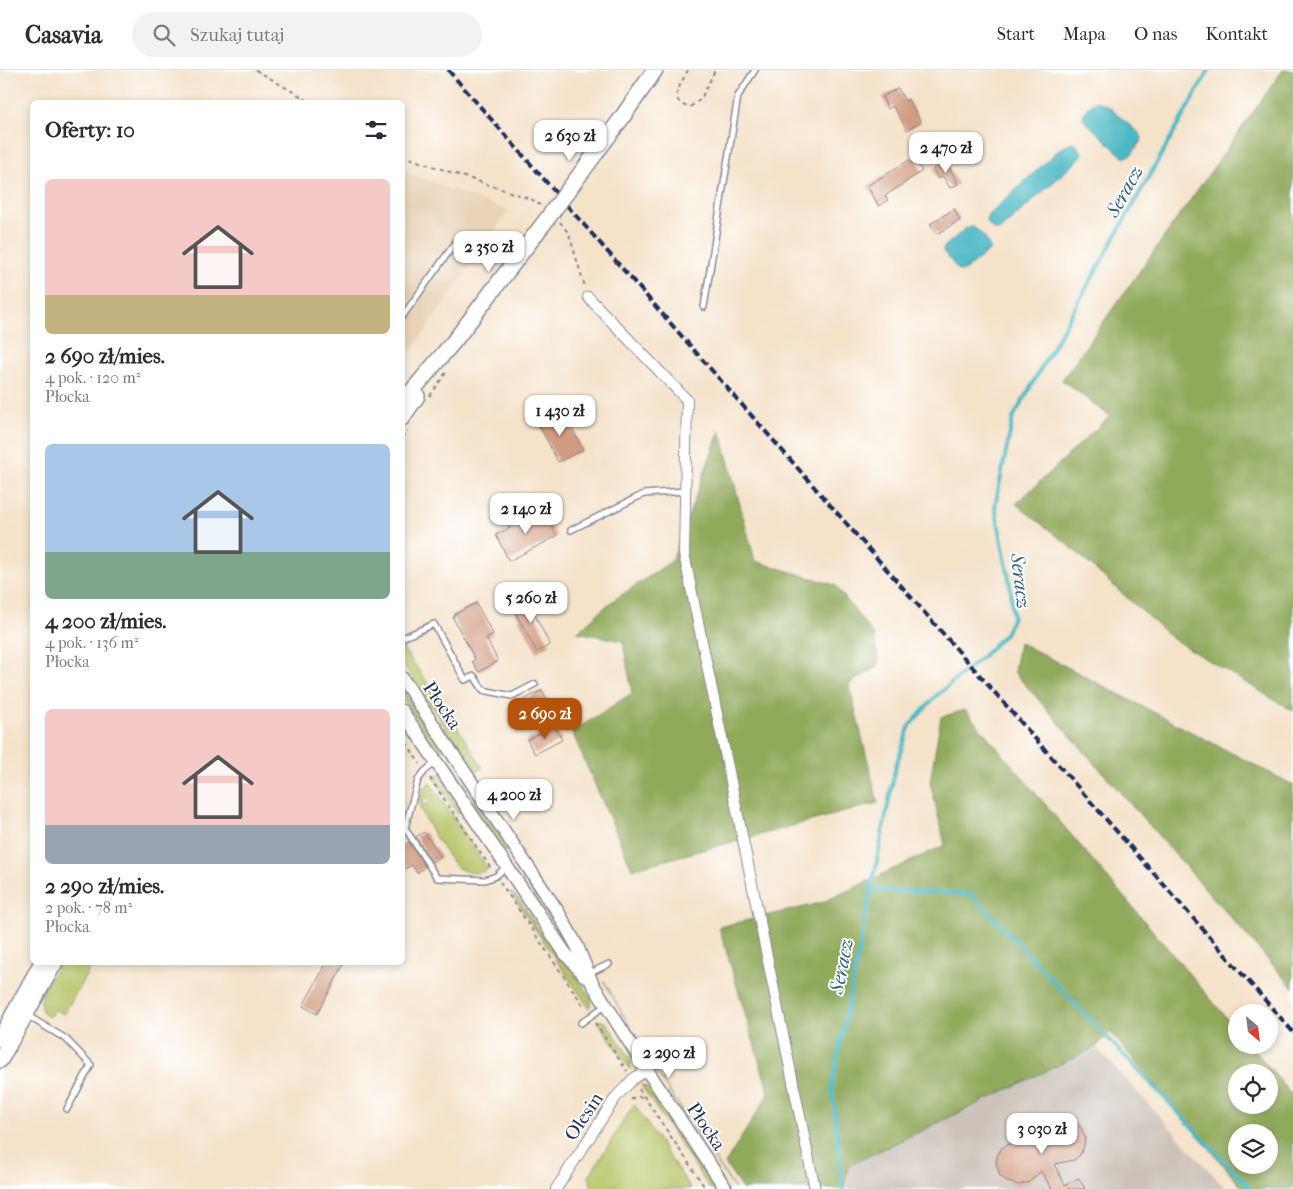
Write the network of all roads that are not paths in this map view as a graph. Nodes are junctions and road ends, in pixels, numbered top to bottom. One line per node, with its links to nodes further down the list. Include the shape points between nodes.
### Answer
1 (655, 70): 7 (main road, bridge)
2 (754, 70): 5 (lane, via 738,96)
3 (458, 239): 6 (lane)
4 (588, 297): 10 (street, via 687,400)
5 (704, 308)
6 (405, 313)
7 (455, 340): 8 (main road); 9 (main road)
8 (405, 399)
9 (405, 414)
10 (685, 491): 11 (lane, via 644,494); 33 (street, via 684,554)
11 (571, 530)
12 (405, 637): 14 (lane, via 434,624 465,680 474,676 483,690 512,696)
13 (405, 682): 16 (street, Płocka)
14 (536, 684)
15 (405, 718): 17 (street, Płocka)
16 (452, 752): 17 (street, Płocka); 18 (street, Płocka)
17 (437, 762): 19 (street, Płocka); 19 (lane, via 418,780 405,828 437,878 484,880 496,876)
18 (518, 852): 19 (street); 23 (street, Płocka, via 558,912)
19 (506, 867): 23 (street, Płocka, via 565,953)
20 (609, 964): 23 (lane)
21 (41, 965): 25 (main road)
22 (53, 965): 25 (main road)
23 (588, 977): 24 (street, Płocka)
24 (606, 1005): 26 (lane); 29 (street, Płocka)
25 (21, 1012): 27 (main road); 28 (main road); 30 (lane, via 66,1039 92,1065)
26 (580, 1024)
27 (0, 1039)
28 (0, 1060)
29 (646, 1070): 31 (street, Olesin, via 616,1098); 32 (street, Płocka)
30 (66, 1109)
31 (556, 1189)
32 (726, 1189)
33 (815, 1189)

